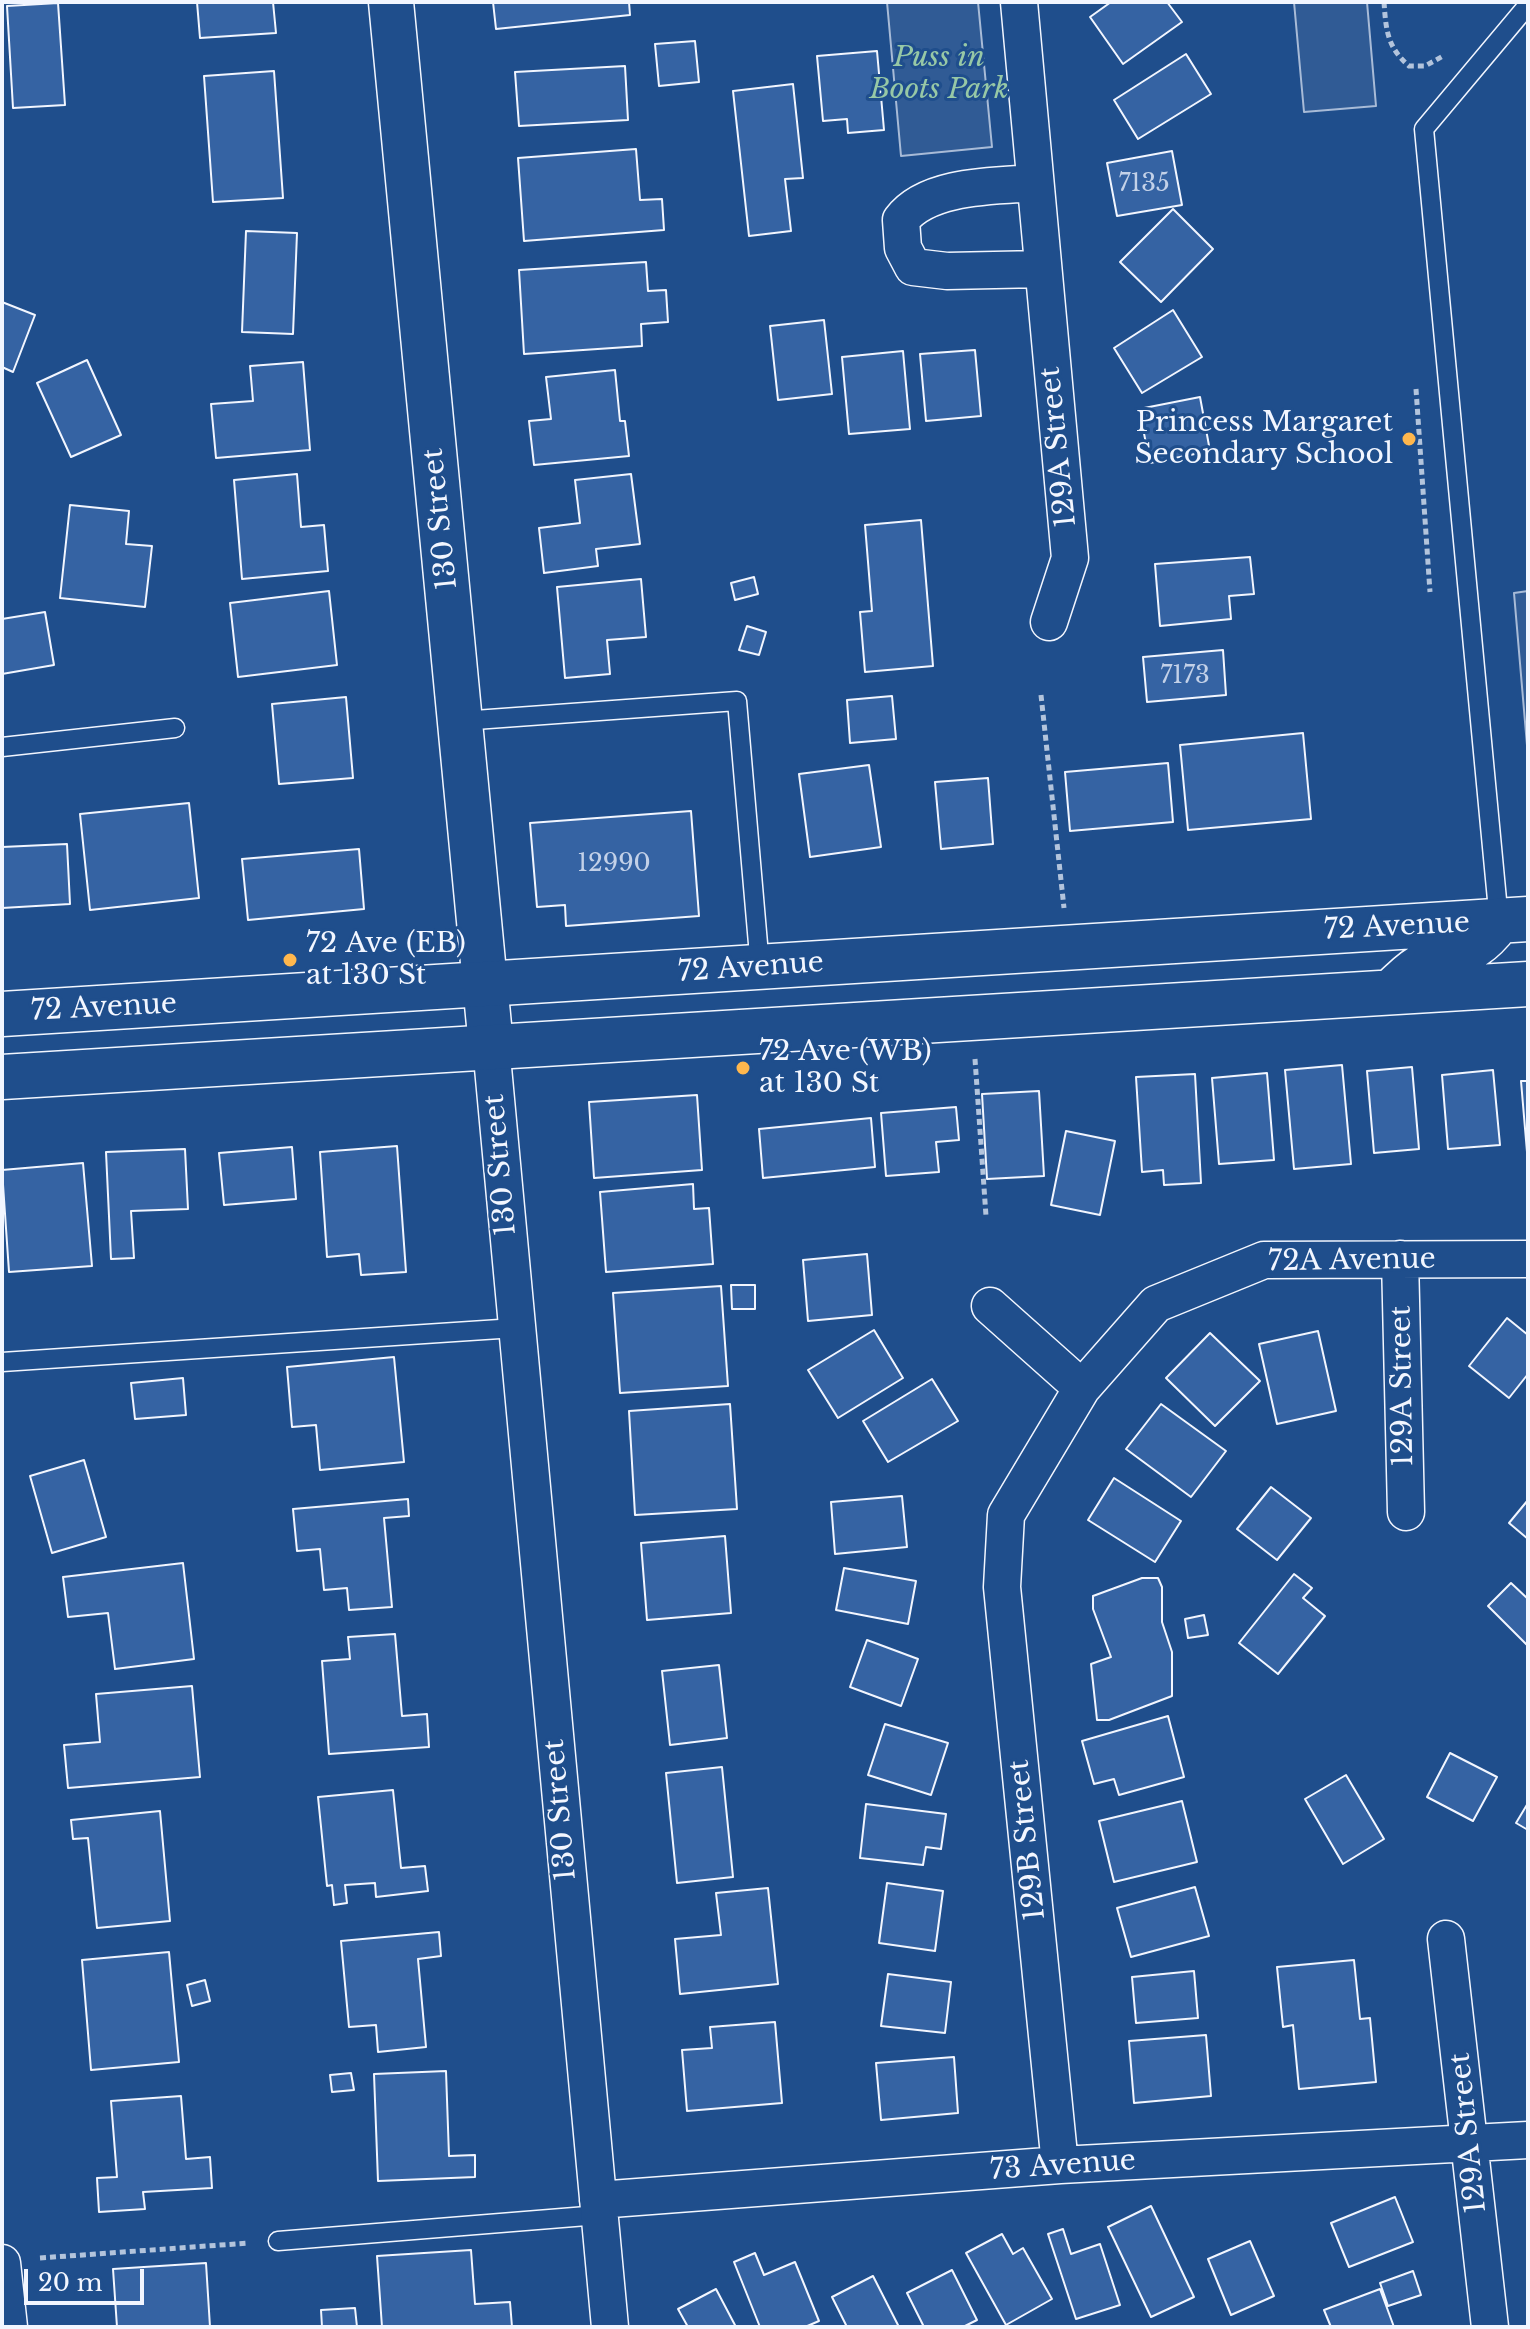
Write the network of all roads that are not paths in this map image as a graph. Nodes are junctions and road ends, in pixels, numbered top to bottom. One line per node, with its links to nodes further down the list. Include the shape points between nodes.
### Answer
1 (391, 2): 7 (main road, 130 Street)
2 (1019, 2): 4 (street, 129A Street)
3 (1528, 5): 10 (lane, via 1424,129)
4 (1035, 183): 5 (street, 129A Street); 5 (street, via 989,187 912,205 901,220 903,248 913,267)
5 (1042, 269): 6 (street, 129A Street, via 1070,558)
6 (1049, 622)
7 (461, 721): 11 (lane, via 737,701); 13 (main road, 130 Street)
8 (175, 728): 9 (lane)
9 (2, 747)
10 (1514, 920): 11 (main road, 72 Avenue); 14 (main road, 72 Avenue, via 1465,952 1425,964)
11 (760, 967): 13 (main road, 72 Avenue)
12 (1528, 984): 14 (main road)
13 (486, 985): 15 (main road, 72 Avenue); 16 (main road, 130 Street)
14 (1389, 993): 16 (main road)
15 (2, 1014)
16 (491, 1046): 17 (main road); 21 (street, 130 Street)
17 (2, 1077)
18 (1400, 1259): 19 (street, 72A Avenue); 23 (street, 72A Avenue, via 1264,1260 1156,1304); 24 (street, 129A Street)
19 (1528, 1259)
20 (990, 1306): 23 (street)
21 (515, 1328): 22 (lane); 30 (street, 130 Street)
22 (2, 1362)
23 (1082, 1388): 25 (street, 72A Avenue)
24 (1406, 1512)
25 (1006, 1515): 29 (street, 129B Street, via 1002,1587)
26 (1446, 1939): 28 (street, 129A Street)
27 (1528, 2140): 28 (street, 73 Avenue)
28 (1470, 2142): 29 (street, 73 Avenue); 35 (street, 129A Street)
29 (1060, 2165): 30 (street, 73 Avenue)
30 (598, 2208): 31 (lane); 34 (street, 130 Street)
31 (278, 2241)
32 (19, 2260): 33 (street)
33 (9, 2327)
34 (610, 2327)
35 (1490, 2327)

